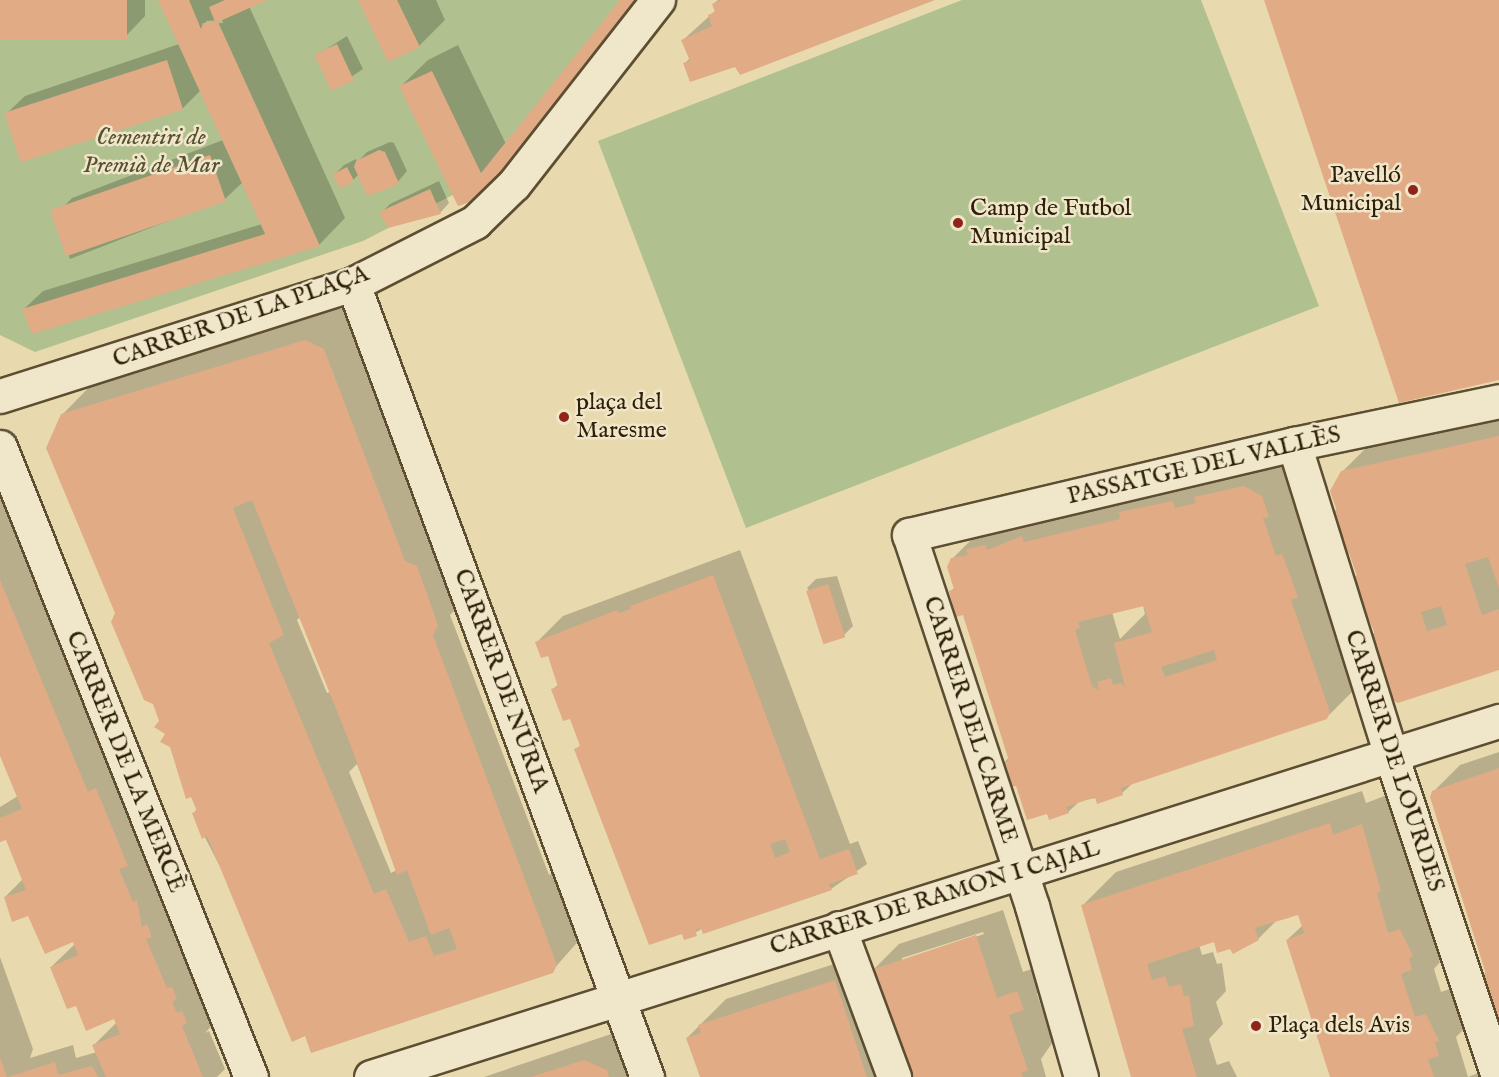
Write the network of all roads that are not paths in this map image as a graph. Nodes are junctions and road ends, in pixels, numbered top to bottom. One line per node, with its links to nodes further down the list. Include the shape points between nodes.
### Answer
1 (658, 0): 2 (street, CARRER DE LA PLAÇA, via 514,184 475,222)
2 (353, 284): 3 (street, CARRER DE LA PLAÇA); 12 (street, CARRER DE NÚRIA)
3 (0, 396)
4 (1499, 401): 5 (street, PASSATGE DEL VALLÈS)
5 (1294, 444): 7 (street, PASSATGE DEL VALLÈS); 9 (street, CARRER DE LOURDES)
6 (0, 447): 13 (street, CARRER DE LA MERCÈ)
7 (909, 535): 10 (street, CARRER DEL CARME)
8 (1499, 722): 9 (street, CARRER DE RAMON I CAJAL)
9 (1392, 758): 10 (street, CARRER DE RAMON I CAJAL); 18 (street, CARRER DE LOURDES)
10 (1020, 871): 11 (street, CARRER DE RAMON I CAJAL); 17 (street, CARRER DEL CARME)
11 (839, 928): 12 (street, CARRER DE RAMON I CAJAL); 16 (street)
12 (619, 998): 14 (street, CARRER DE RAMON I CAJAL); 15 (street, CARRER DE NÚRIA)
13 (251, 1077)
14 (371, 1077)
15 (647, 1077)
16 (894, 1077)
17 (1081, 1077)
18 (1498, 1077)

